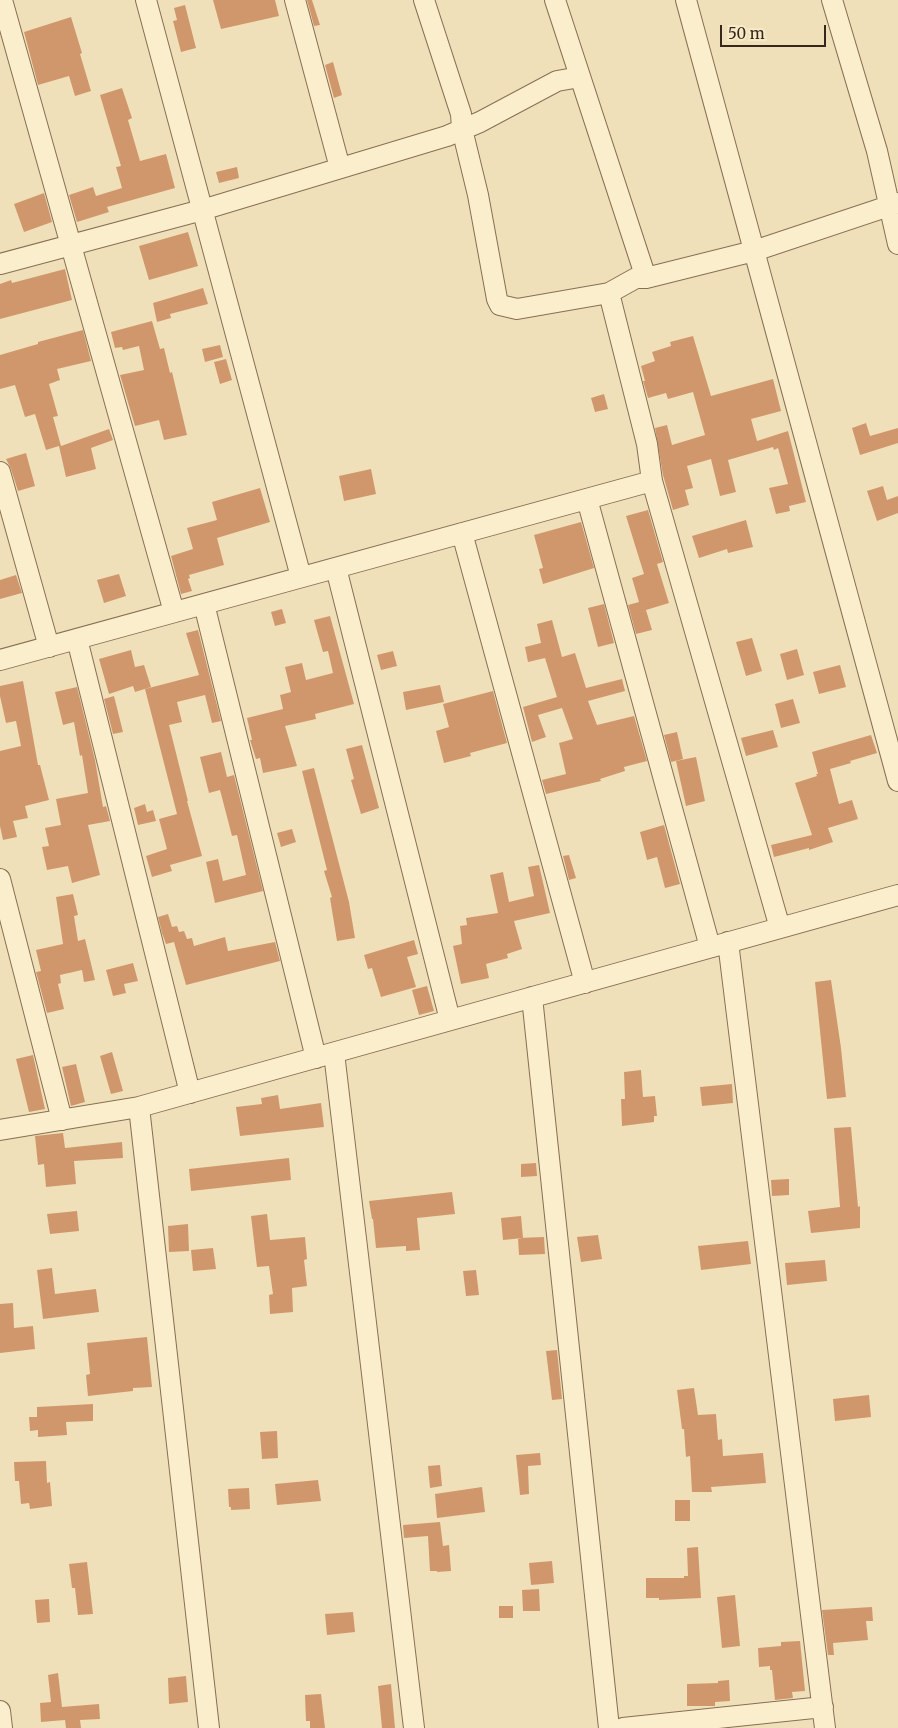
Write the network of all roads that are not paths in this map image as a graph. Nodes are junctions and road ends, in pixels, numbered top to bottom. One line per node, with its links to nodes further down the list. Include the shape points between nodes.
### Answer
1 (2, 0): 14 (street)
2 (146, 0): 12 (street)
3 (295, 0): 10 (street)
4 (424, 0): 9 (street, via 461,114)
5 (555, 0): 8 (street)
6 (686, 0): 15 (street)
7 (832, 0): 11 (street)
8 (580, 77): 9 (street, via 557,81); 17 (street)
9 (462, 129): 10 (street); 18 (street, via 500,305 517,308)
10 (340, 168): 12 (street)
11 (893, 205): 13 (street); 15 (street)
12 (202, 210): 14 (street); 24 (street)
13 (898, 244)
14 (71, 245): 16 (street); 26 (street)
15 (754, 251): 17 (street); 30 (street)
16 (0, 264)
17 (646, 278): 18 (street, via 636,278)
18 (609, 293): 20 (street, via 647,444)
19 (0, 472): 28 (street)
20 (652, 481): 21 (street); 33 (street)
21 (587, 499): 22 (street); 34 (street)
22 (462, 533): 23 (street); 35 (street)
23 (336, 568): 24 (street); 37 (street)
24 (301, 577): 25 (street)
25 (204, 604): 26 (street); 38 (street)
26 (174, 612): 27 (street)
27 (77, 639): 28 (street); 39 (street)
28 (49, 646): 29 (street)
29 (0, 660)
30 (898, 781)
31 (0, 880): 41 (street)
32 (898, 895): 33 (street)
33 (780, 928): 34 (street)
34 (719, 945): 35 (street); 43 (street)
35 (585, 982): 36 (street)
36 (532, 997): 37 (street); 48 (street)
37 (450, 1020): 38 (street)
38 (325, 1055): 39 (street); 47 (street)
39 (190, 1093): 40 (street)
40 (139, 1107): 41 (street); 46 (street)
41 (62, 1120): 42 (street)
42 (0, 1130)
43 (823, 1707): 49 (street); 50 (street)
44 (0, 1711): 45 (street)
45 (2, 1728)
46 (209, 1728)
47 (414, 1728)
48 (609, 1728)
49 (623, 1728)
50 (825, 1728)

